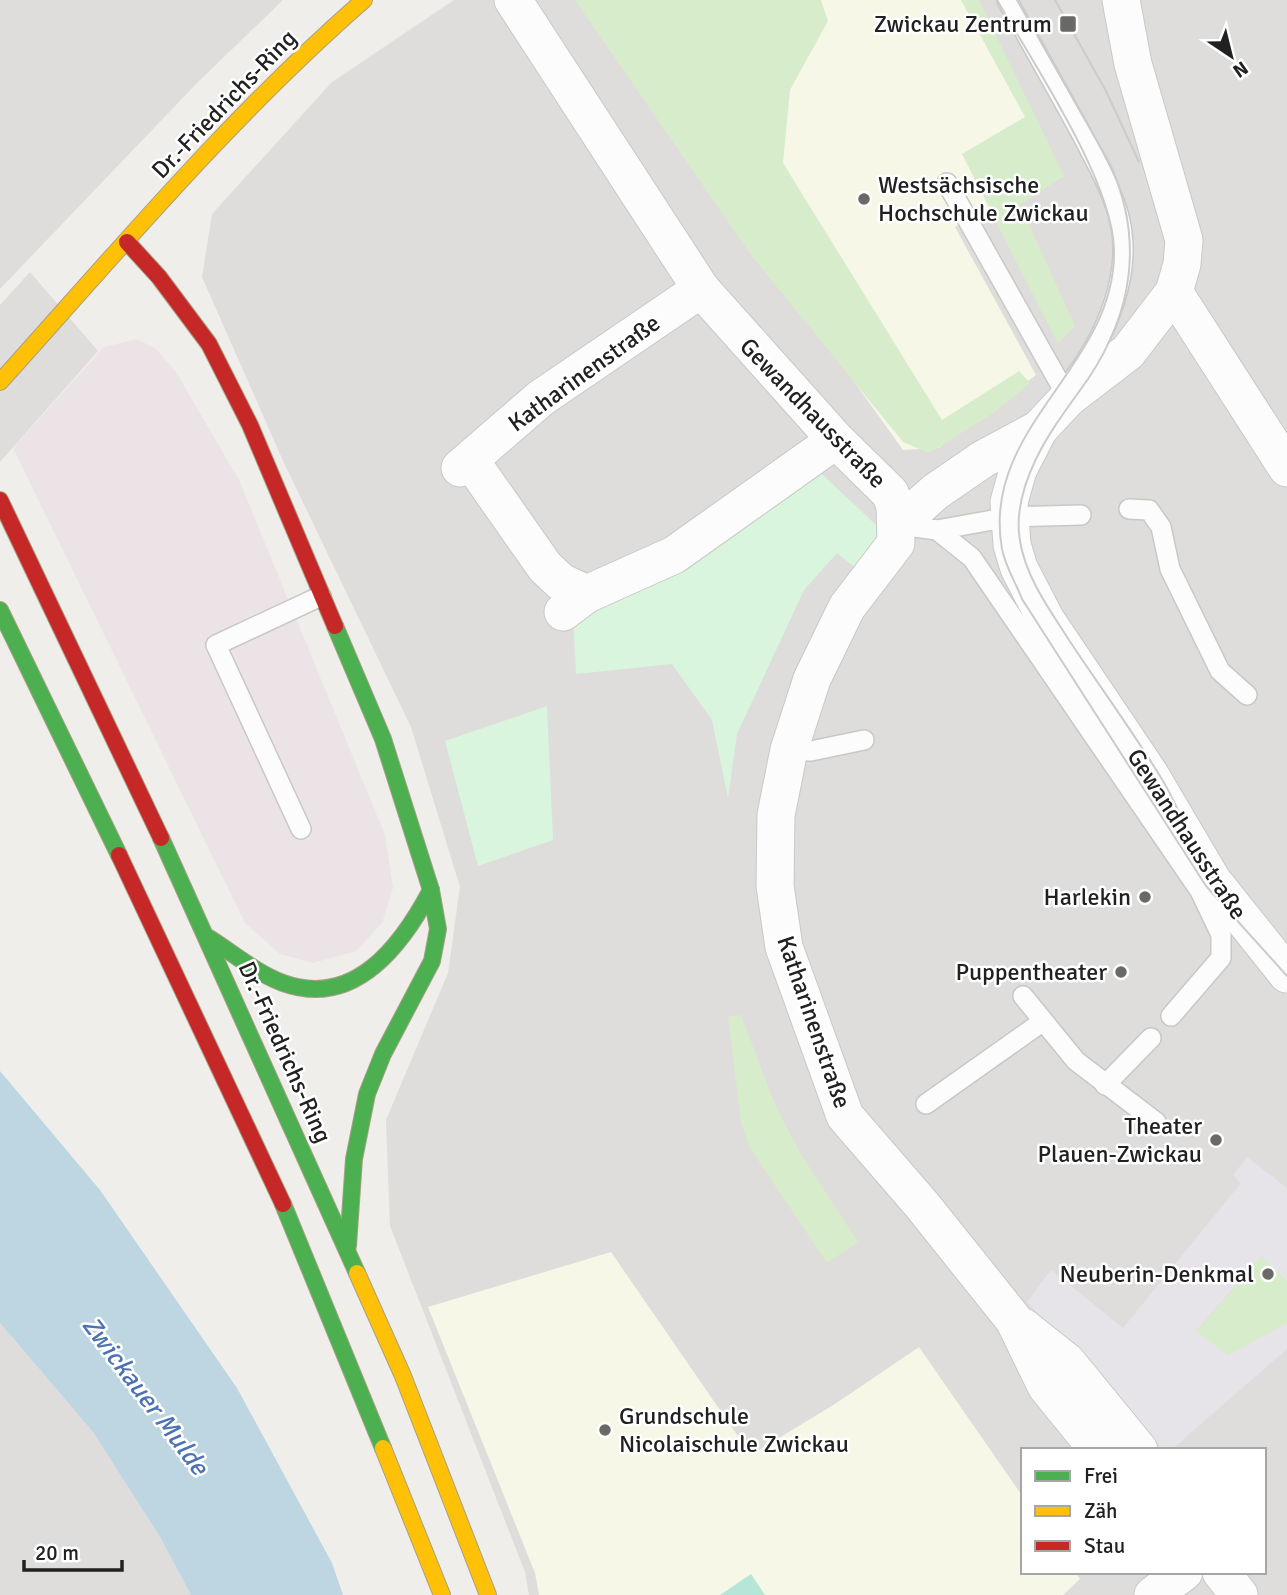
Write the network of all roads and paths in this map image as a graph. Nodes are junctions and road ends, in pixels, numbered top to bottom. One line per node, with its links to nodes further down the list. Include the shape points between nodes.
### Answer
1 (513, 0): 7 (street, Gewandhausstraße)
2 (1007, 0): 10 (lane, via 1094,158 1119,217 1121,271 1108,319)
3 (1121, 0): 8 (street, via 1133,65 1184,240)
4 (366, 2): 6 (main road, Dr.-Friedrichs-Ring, via 299,57 237,119)
5 (947, 183): 10 (lane)
6 (127, 242): 9 (main road, Dr.-Friedrichs-Ring); 20 (main road, via 184,309 222,367)
7 (701, 289): 12 (street, Gewandhausstraße); 12 (street, Katharinenstraße, via 541,397 465,464 575,603 674,555)
8 (1174, 292): 10 (street, Katharinenstraße, via 1128,352); 13 (street)
9 (0, 382)
10 (1066, 395): 11 (street, Katharinenstraße)
11 (1039, 429): 16 (street, via 1018,470); 18 (street, Katharinenstraße, via 983,459)
12 (836, 440): 18 (street, Gewandhausstraße, via 890,493)
13 (1287, 468)
14 (0, 500): 27 (main road, Dr.-Friedrichs-Ring)
15 (1129, 509): 22 (lane, via 1149,510 1161,527 1171,569 1220,671)
16 (1010, 510): 17 (lane); 19 (lane); 28 (street, Gewandhausstraße, via 1019,568 1046,620 1149,773 1212,880)
17 (1081, 515)
18 (898, 525): 19 (lane); 24 (street, Katharinenstraße, via 896,542 847,607 811,679)
19 (937, 530): 30 (lane, Gewandhausstraße, via 972,558 1200,891 1221,935 1221,958)
20 (321, 596): 25 (lane, via 216,645); 26 (main road, via 383,739)
21 (0, 610): 42 (main road, via 292,1223)
22 (1247, 695)
23 (864, 740): 24 (lane, via 811,751)
24 (789, 750): 37 (street, Katharinenstraße, via 776,815 775,886 784,947 845,1116)
25 (301, 830)
26 (431, 890): 27 (main road, via 413,927 394,952 366,973 323,988 293,986); 36 (main road, via 438,929 432,961 367,1094 354,1159)
27 (209, 938): 36 (main road, Dr.-Friedrichs-Ring)
28 (1287, 974)
29 (1023, 996): 31 (lane)
30 (1171, 1016)
31 (1042, 1022): 33 (lane, via 1076,1061); 34 (lane)
32 (1151, 1038): 33 (lane)
33 (1105, 1085): 35 (lane)
34 (926, 1104)
35 (1156, 1122)
36 (348, 1252): 43 (main road, Dr.-Friedrichs-Ring, via 403,1376)
37 (1014, 1320): 38 (street, Katharinenstraße, via 1046,1386); 39 (street, Katharinenstraße, via 1067,1362)
38 (1096, 1448)
39 (1137, 1448)
40 (1181, 1574): 44 (street)
41 (1223, 1574): 45 (street)
42 (442, 1595)
43 (488, 1595)
44 (1153, 1595)
45 (1239, 1595)

